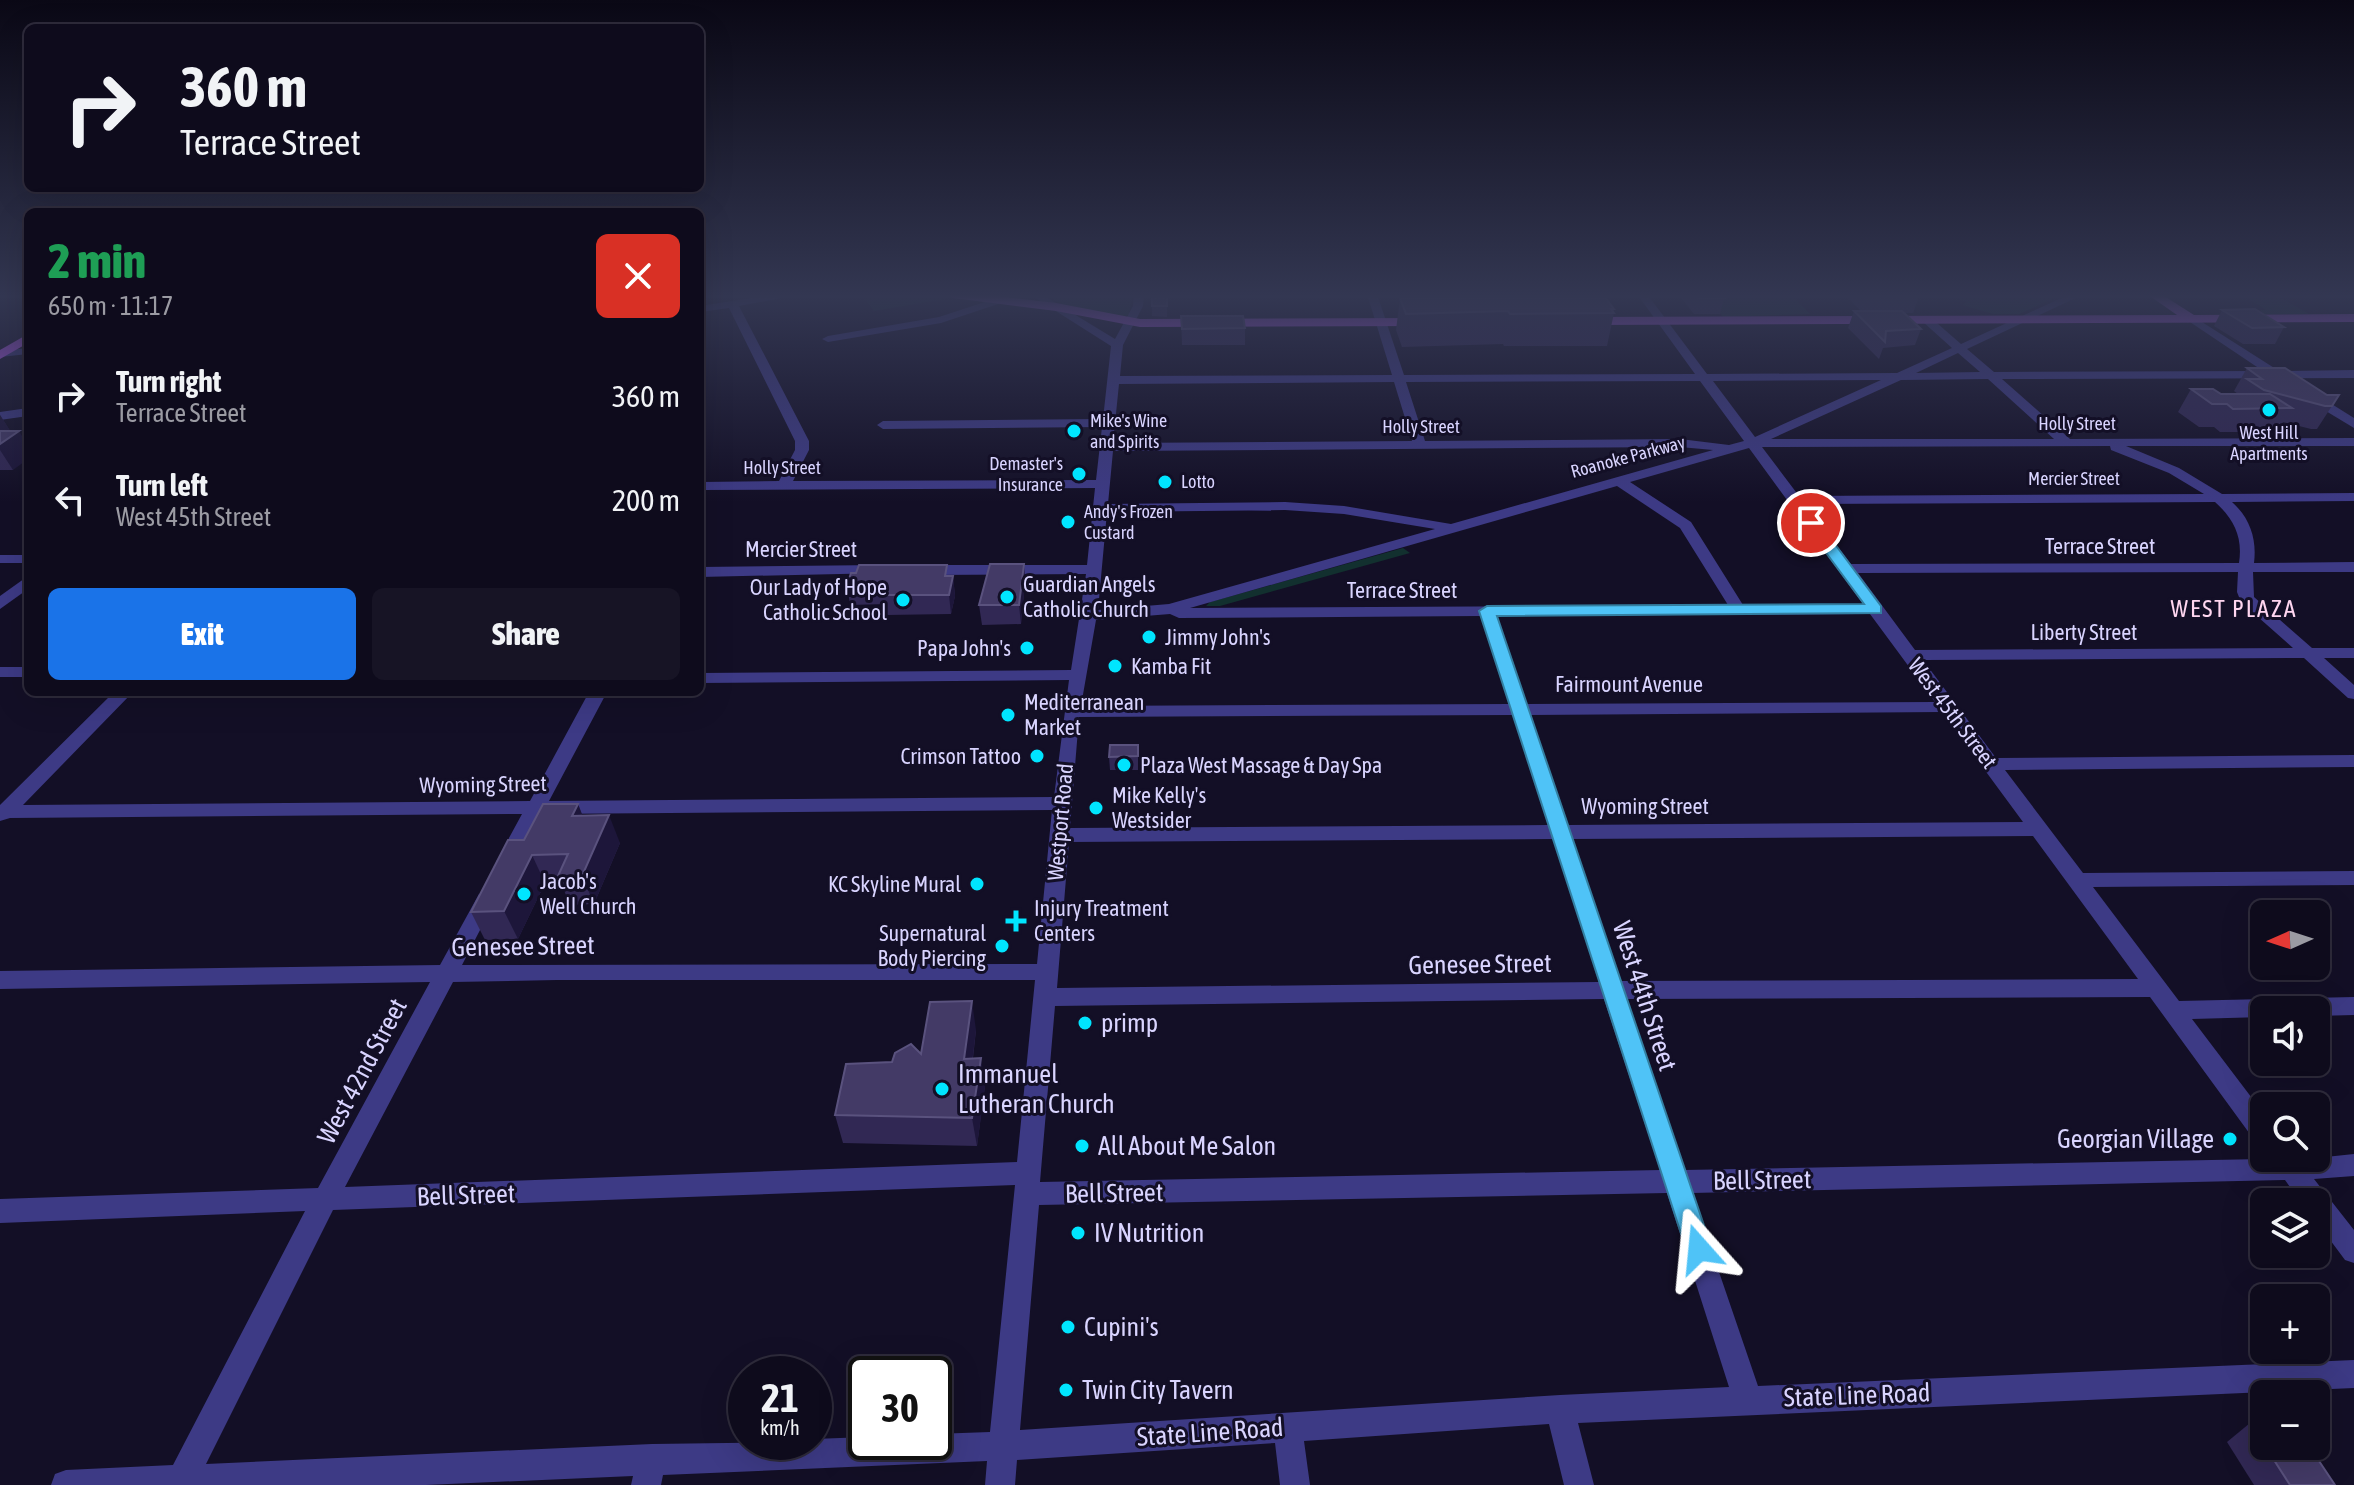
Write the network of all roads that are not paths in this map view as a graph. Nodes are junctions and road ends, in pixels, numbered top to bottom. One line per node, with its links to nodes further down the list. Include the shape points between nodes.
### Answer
1 (762, 363): 30 (street, via 802,441)
2 (1115, 363): 14 (street, Westport Road)
3 (1395, 363): 13 (street)
4 (1693, 363): 12 (street, West 45th Street)
5 (1931, 363): 11 (street, Roanoke Parkway)
6 (1976, 363): 10 (street)
7 (2259, 363): 9 (street)
8 (2354, 374): 9 (street)
9 (2277, 375): 10 (street); 18 (street)
10 (1991, 376): 11 (street); 20 (street)
11 (1901, 377): 12 (street); 23 (street, Roanoke Parkway)
12 (1704, 378): 13 (street); 23 (street, West 45th Street)
13 (1400, 379): 14 (street); 24 (street)
14 (1114, 380): 17 (street, Westport Road)
15 (24, 413): 16 (street)
16 (0, 416)
17 (1110, 423): 19 (street); 25 (street, Westport Road)
18 (2354, 424)
19 (883, 425)
20 (2066, 442): 21 (street, Holly Street); 23 (street, Holly Street)
21 (2102, 442): 22 (street, Holly Street); 32 (street, via 2169,468)
22 (2354, 442)
23 (1752, 443): 26 (street, Roanoke Parkway); 33 (street, West 45th Street)
24 (1420, 445): 25 (street, Holly Street); 26 (street, Holly Street, via 1680,443)
25 (1107, 447): 28 (street, Westport Road)
26 (1734, 448): 27 (street, Roanoke Parkway)
27 (1618, 480): 36 (street, Roanoke Parkway); 48 (street, via 1686,525)
28 (1104, 484): 30 (street, Holly Street); 34 (street, Westport Road)
29 (704, 486): 30 (street, Holly Street)
30 (784, 486)
31 (2354, 497): 32 (street, Mercier Street)
32 (2218, 498): 33 (street, Mercier Street); 40 (street, via 2246,531)
33 (1794, 500): 43 (street, West 45th Street)
34 (1101, 508): 35 (street); 42 (street, Westport Road)
35 (1344, 510): 36 (street); 37 (street, via 1369,520)
36 (1450, 527): 37 (street, Roanoke Parkway)
37 (1390, 545): 47 (street, Roanoke Parkway)
38 (0, 559): 39 (street)
39 (24, 559)
40 (2245, 567): 41 (street, Terrace Street); 43 (street, Terrace Street); 52 (street, via 2247,599)
41 (2354, 567)
42 (1095, 569): 44 (street, Mercier Street); 51 (street, Westport Road)
43 (1846, 569): 49 (street, West 45th Street)
44 (704, 572)
45 (24, 584): 46 (street)
46 (0, 604)
47 (1170, 609): 50 (street, Terrace Street); 51 (street, Roanoke Parkway, via 1143,621)
48 (1738, 609): 49 (street, Terrace Street); 50 (street, Terrace Street)
49 (1876, 609): 54 (street, West 45th Street)
50 (1487, 611): 63 (street, West 44th Street)
51 (1089, 617): 57 (street, Westport Road)
52 (2307, 653): 53 (street, Liberty Street); 54 (street, Liberty Street); 59 (street)
53 (2354, 653)
54 (1910, 655): 62 (street, West 45th Street)
55 (0, 672): 56 (street)
56 (24, 672)
57 (1077, 675): 58 (street); 64 (street, Westport Road)
58 (704, 678)
59 (2354, 694)
60 (120, 696): 69 (street)
61 (596, 696): 68 (street, West 42nd Street)
62 (1949, 707): 63 (street, Fairmount Avenue); 66 (street, West 45th Street)
63 (1520, 709): 64 (street, Fairmount Avenue); 71 (street, West 44th Street)
64 (1071, 712): 67 (street, Westport Road)
65 (2354, 761): 66 (street)
66 (1992, 764): 70 (street, West 45th Street)
67 (1062, 803): 68 (street, Wyoming Street); 72 (street, Westport Road)
68 (536, 808): 69 (street, Wyoming Street); 76 (street, West 42nd Street)
69 (2, 814)
70 (2038, 829): 71 (street, Wyoming Street); 74 (street, West 45th Street)
71 (1560, 830): 72 (street, Wyoming Street); 79 (street, West 44th Street)
72 (1059, 835): 75 (street, Westport Road)
73 (2354, 878): 74 (street)
74 (2077, 880): 78 (street, West 45th Street)
75 (1046, 972): 76 (street, Genesee Street); 80 (street, Westport Road)
76 (445, 975): 77 (street, Genesee Street); 90 (street, West 42nd Street)
77 (0, 980)
78 (2156, 988): 79 (street, Genesee Street); 82 (street, West 45th Street)
79 (1613, 990): 80 (street, Genesee Street); 88 (street, West 44th Street)
80 (1044, 997): 89 (street, Westport Road)
81 (2354, 1006): 82 (street)
82 (2173, 1010): 83 (street, West 45th Street)
83 (2250, 1114)
84 (2250, 1165): 88 (street, Bell Street)
85 (2330, 1165): 86 (street, Bell Street)
86 (2354, 1165)
87 (2293, 1172): 92 (street)
88 (1677, 1181): 89 (street, Bell Street); 94 (street, West 44th Street)
89 (1026, 1184): 90 (street, Bell Street); 97 (street, Westport Road)
90 (324, 1200): 91 (street, Bell Street); 99 (street, West 42nd Street)
91 (0, 1211)
92 (2354, 1251)
93 (2354, 1374): 94 (street, State Line Road)
94 (1748, 1400): 95 (street, State Line Road)
95 (1560, 1409): 96 (street, State Line Road); 103 (street)
96 (1288, 1427): 97 (street, State Line Road); 102 (street)
97 (1002, 1446): 98 (street, State Line Road); 101 (street, Westport Road)
98 (649, 1472): 99 (street, State Line Road)
99 (182, 1480): 100 (street, State Line Road)
100 (66, 1485)
101 (1000, 1485)
102 (1295, 1485)
103 (1579, 1485)

